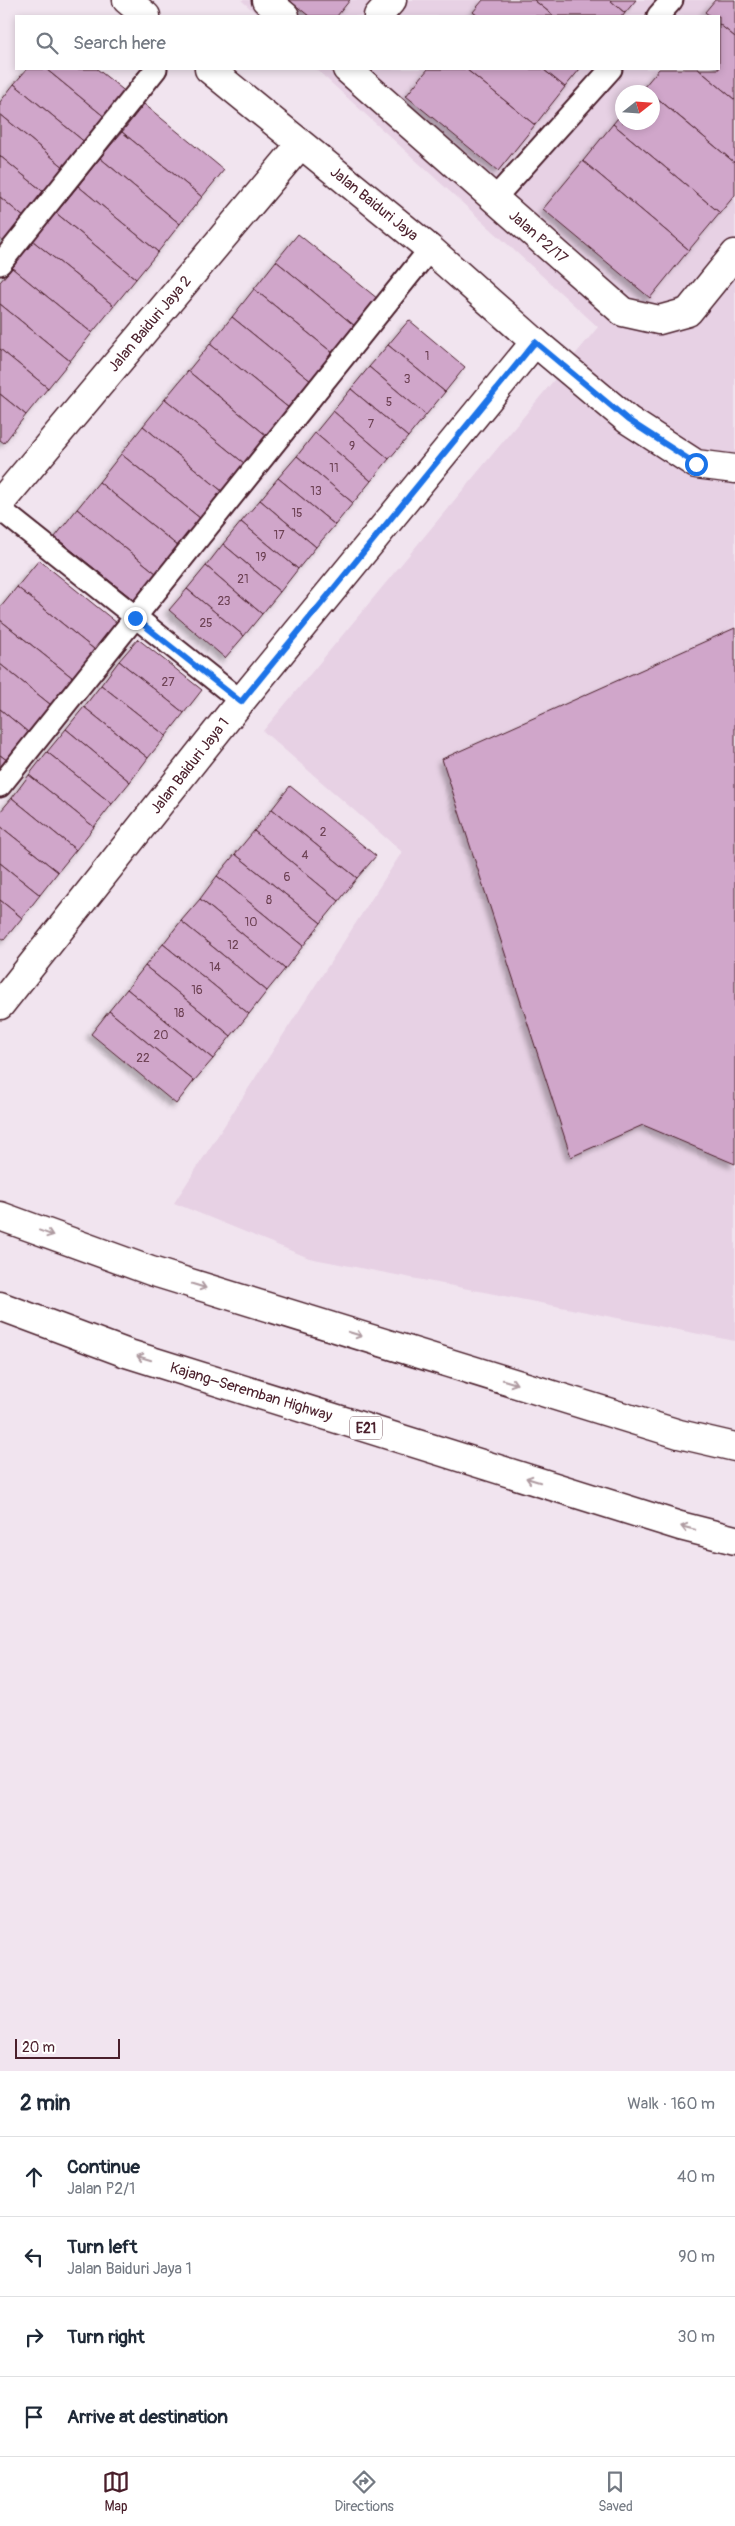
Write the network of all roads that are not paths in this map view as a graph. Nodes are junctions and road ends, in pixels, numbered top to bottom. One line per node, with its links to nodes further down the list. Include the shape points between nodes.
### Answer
1 (127, 0): 5 (main road)
2 (266, 0): 6 (main road)
3 (392, 0): 7 (main road)
4 (672, 0): 8 (lane)
5 (145, 15)
6 (284, 15)
7 (379, 15)
8 (659, 15)
9 (155, 70): 17 (lane)
10 (210, 70): 13 (main road, Jalan Baiduri Jaya)
11 (348, 70): 14 (main road, Jalan P2/17)
12 (610, 70): 14 (lane)
13 (300, 144): 15 (main road, Jalan Baiduri Jaya); 20 (main road, Jalan Baiduri Jaya 2)
14 (494, 199): 16 (main road, Jalan P2/17, via 623,312 659,320 688,312)
15 (430, 249): 18 (main road, Jalan Baiduri Jaya); 22 (lane)
16 (735, 254)
17 (0, 264)
18 (535, 342): 19 (main road, Jalan Baiduri Jaya, via 628,420 696,464); 23 (main road, Jalan Baiduri Jaya 1)
19 (735, 469)
20 (0, 503)
21 (0, 509): 22 (lane)
22 (135, 618): 23 (lane); 24 (lane)
23 (241, 702): 25 (main road, Jalan Baiduri Jaya 1)
24 (0, 786)
25 (0, 1005)
26 (0, 1216): 28 (main road, one-way to 28, via 151,1271 678,1434)
27 (0, 1306): 29 (main road, Kajang–Seremban Highway / E21, one-way to 27, via 671,1523 126,1353)
28 (735, 1447)
29 (735, 1540)

